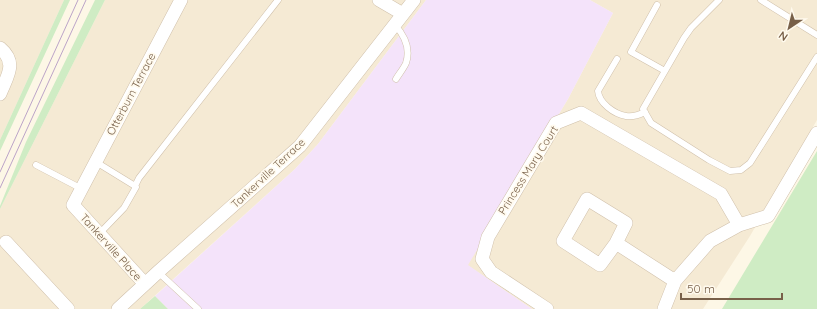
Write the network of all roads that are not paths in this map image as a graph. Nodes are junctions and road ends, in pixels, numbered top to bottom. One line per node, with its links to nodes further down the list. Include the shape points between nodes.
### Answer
1 (181, 0): 19 (street, Otterburn Terrace)
2 (278, 0): 21 (lane)
3 (379, 0): 8 (street)
4 (414, 0): 8 (street, Tankerville Terrace)
5 (719, 0): 14 (lane, via 690,28)
6 (761, 0): 10 (lane)
7 (657, 5): 14 (lane, via 631,52)
8 (403, 14): 9 (street, Tankerville Terrace)
9 (394, 25): 15 (lane, via 403,35 408,47 406,63); 27 (street, Tankerville Terrace, via 300,146)
10 (817, 36)
11 (0, 48): 16 (street, via 10,60)
12 (817, 58): 17 (lane, via 756,156 741,170 730,171 709,160 651,123)
13 (617, 59): 17 (lane, via 598,91 598,97 618,113 626,116)
14 (665, 71): 17 (lane, via 643,109)
15 (396, 79)
16 (0, 94)
17 (645, 112)
18 (817, 133): 23 (street, via 768,216)
19 (96, 162): 21 (lane); 22 (street, Otterburn Terrace)
20 (36, 165): 22 (lane)
21 (135, 186): 24 (lane, via 124,208)
22 (82, 189): 24 (street, Tankerville Place, via 73,205)
23 (740, 225): 28 (street, via 710,241); 33 (street, Princess Mary Court, via 721,194 581,113 556,123 488,237 482,258 491,272)
24 (100, 234): 29 (street, Tankerville Place)
25 (6, 242): 30 (street)
26 (616, 244): 26 (street, via 600,265 563,241 587,199 626,223); 28 (street)
27 (158, 272): 29 (street, Tankerville Terrace); 32 (lane)
28 (676, 281): 34 (street)
29 (145, 284): 31 (street, Tankerville Terrace)
30 (68, 309)
31 (118, 309)
32 (198, 309)
33 (547, 309)
34 (664, 309)

